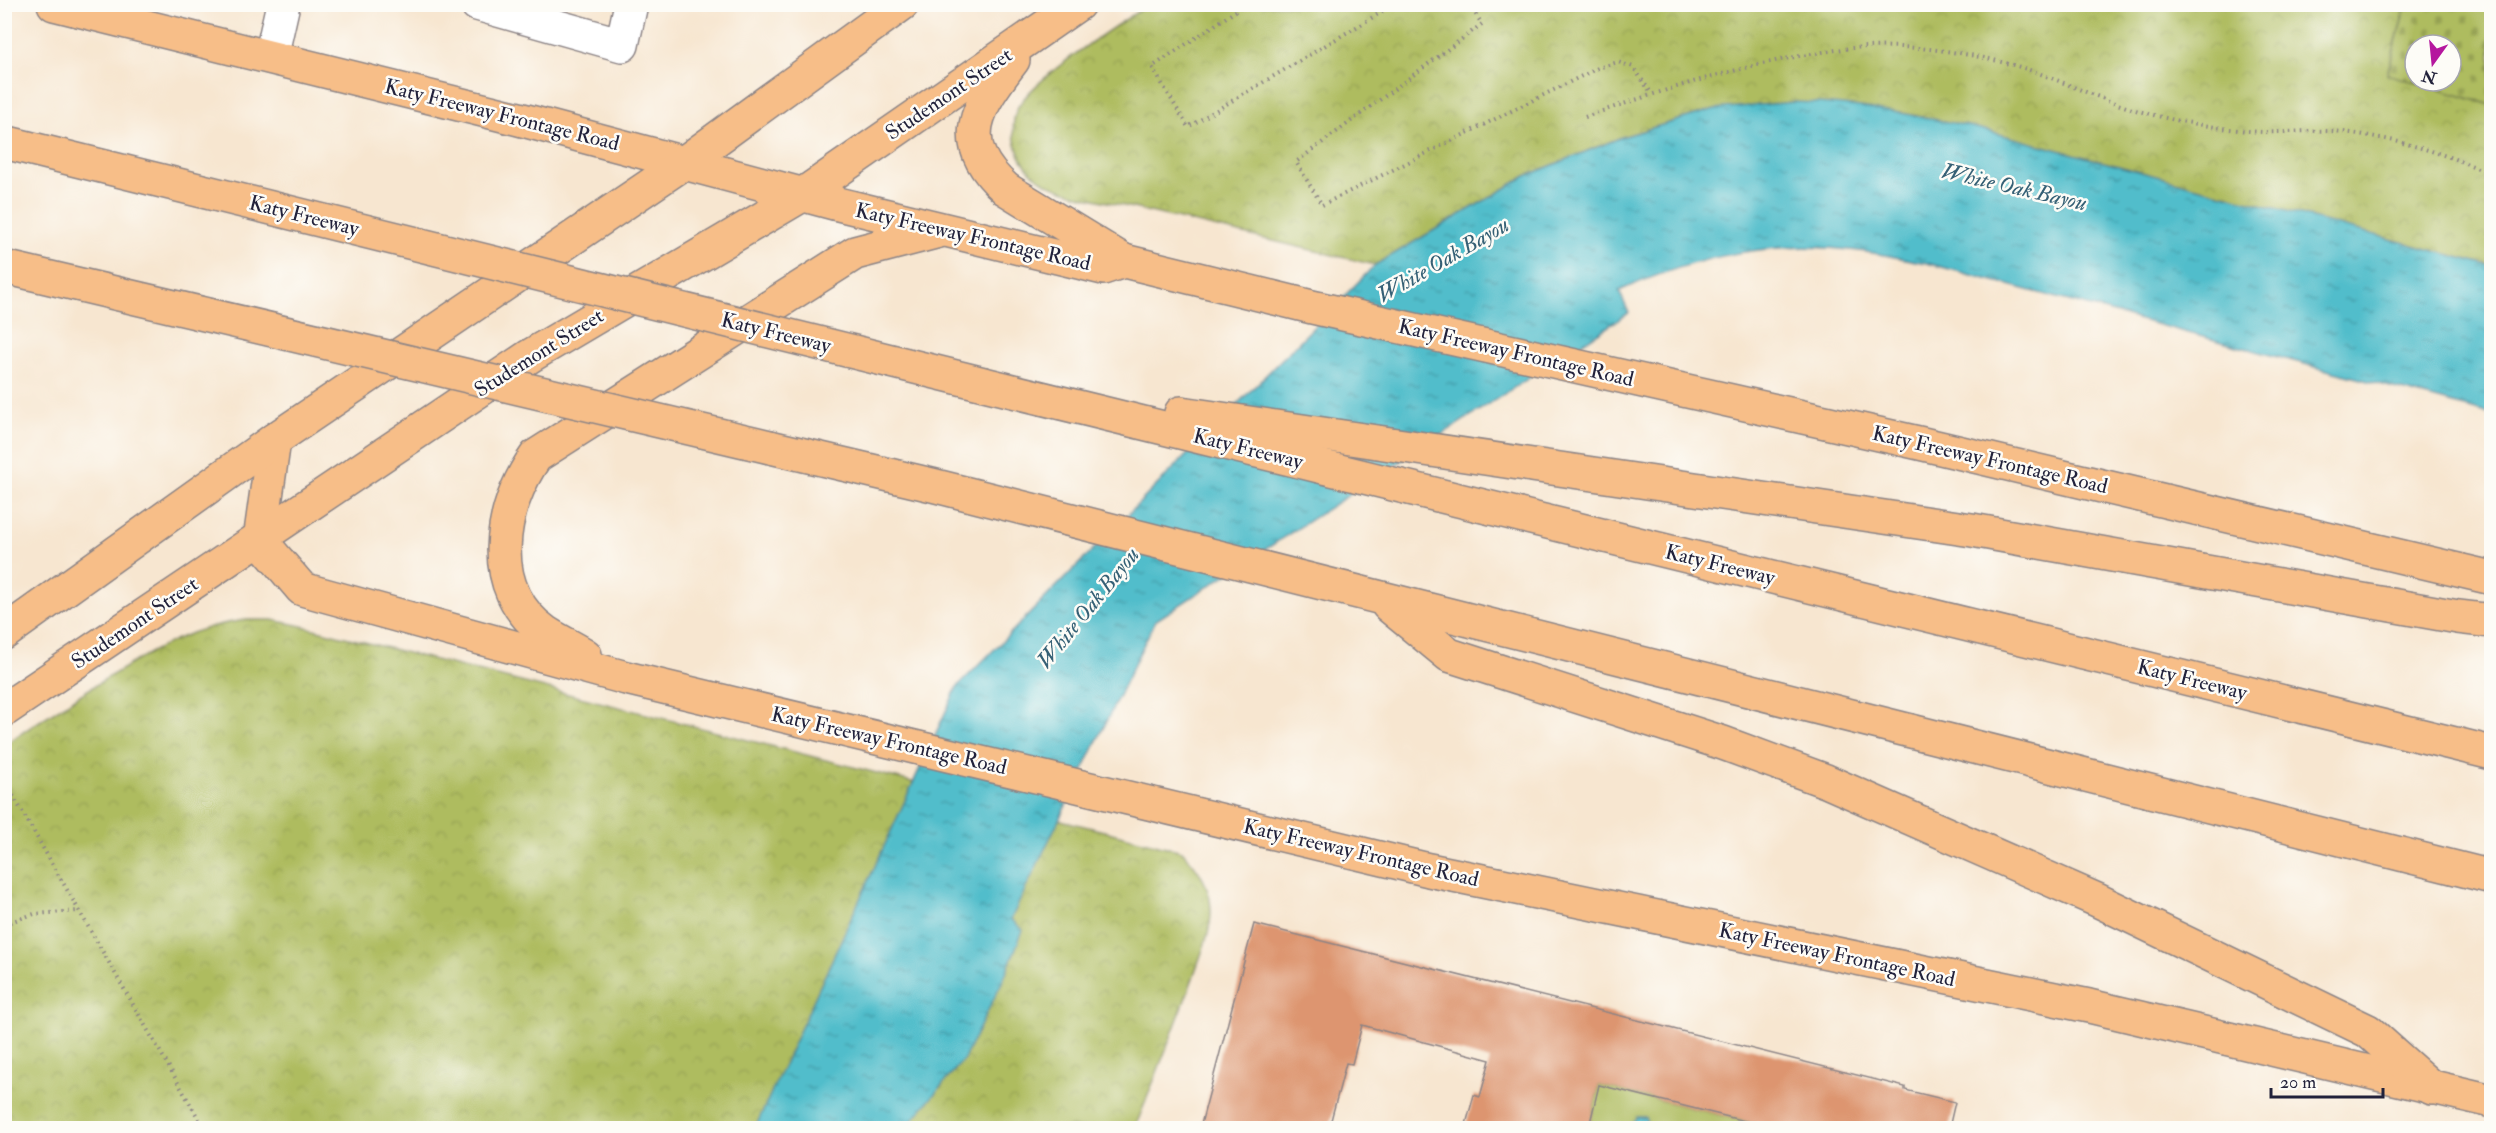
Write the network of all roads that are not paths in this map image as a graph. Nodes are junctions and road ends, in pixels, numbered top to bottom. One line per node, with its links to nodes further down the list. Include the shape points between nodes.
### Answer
1 (54, 4): 8 (main road, Katy Freeway Frontage Road)
2 (283, 4): 8 (lane)
3 (477, 4): 4 (lane, via 622,45)
4 (631, 4)
5 (902, 4): 10 (main road)
6 (1078, 4): 7 (main road, Studemont Street)
7 (1029, 39): 11 (main road, Studemont Street); 13 (main road, via 983,101 974,131 981,161 1006,189)
8 (271, 57): 10 (main road, Katy Freeway Frontage Road)
9 (4, 142): 15 (main road, Katy Freeway, bridge)
10 (685, 162): 11 (main road, Katy Freeway Frontage Road); 16 (main road)
11 (801, 195): 12 (main road, Katy Freeway Frontage Road); 17 (main road, Studemont Street, via 530,356)
12 (946, 229): 13 (main road, Katy Freeway Frontage Road, via 1103,268); 22 (main road, via 855,253 536,456 512,497 504,526 504,556 514,593 544,631)
13 (1124, 261): 18 (main road, Katy Freeway Frontage Road)
14 (4, 267): 19 (main road, bridge, via 932,485)
15 (984, 384): 20 (main road, via 1972,530); 24 (main road, Katy Freeway)
16 (274, 440): 17 (main road); 21 (main road)
17 (260, 540): 22 (main road, Katy Freeway Frontage Road, via 302,589); 23 (main road, Studemont Street)
18 (2492, 578)
19 (1380, 598): 25 (main road); 26 (main road, via 1449,655 1723,743 1826,781 2097,900 2368,1031)
20 (2492, 621)
21 (4, 633)
22 (626, 678): 26 (main road, Katy Freeway Frontage Road, via 1429,870 2089,1006)
23 (4, 710)
24 (2492, 753)
25 (2492, 877)
26 (2432, 1088): 27 (main road, Katy Freeway Frontage Road)
27 (2492, 1101)

